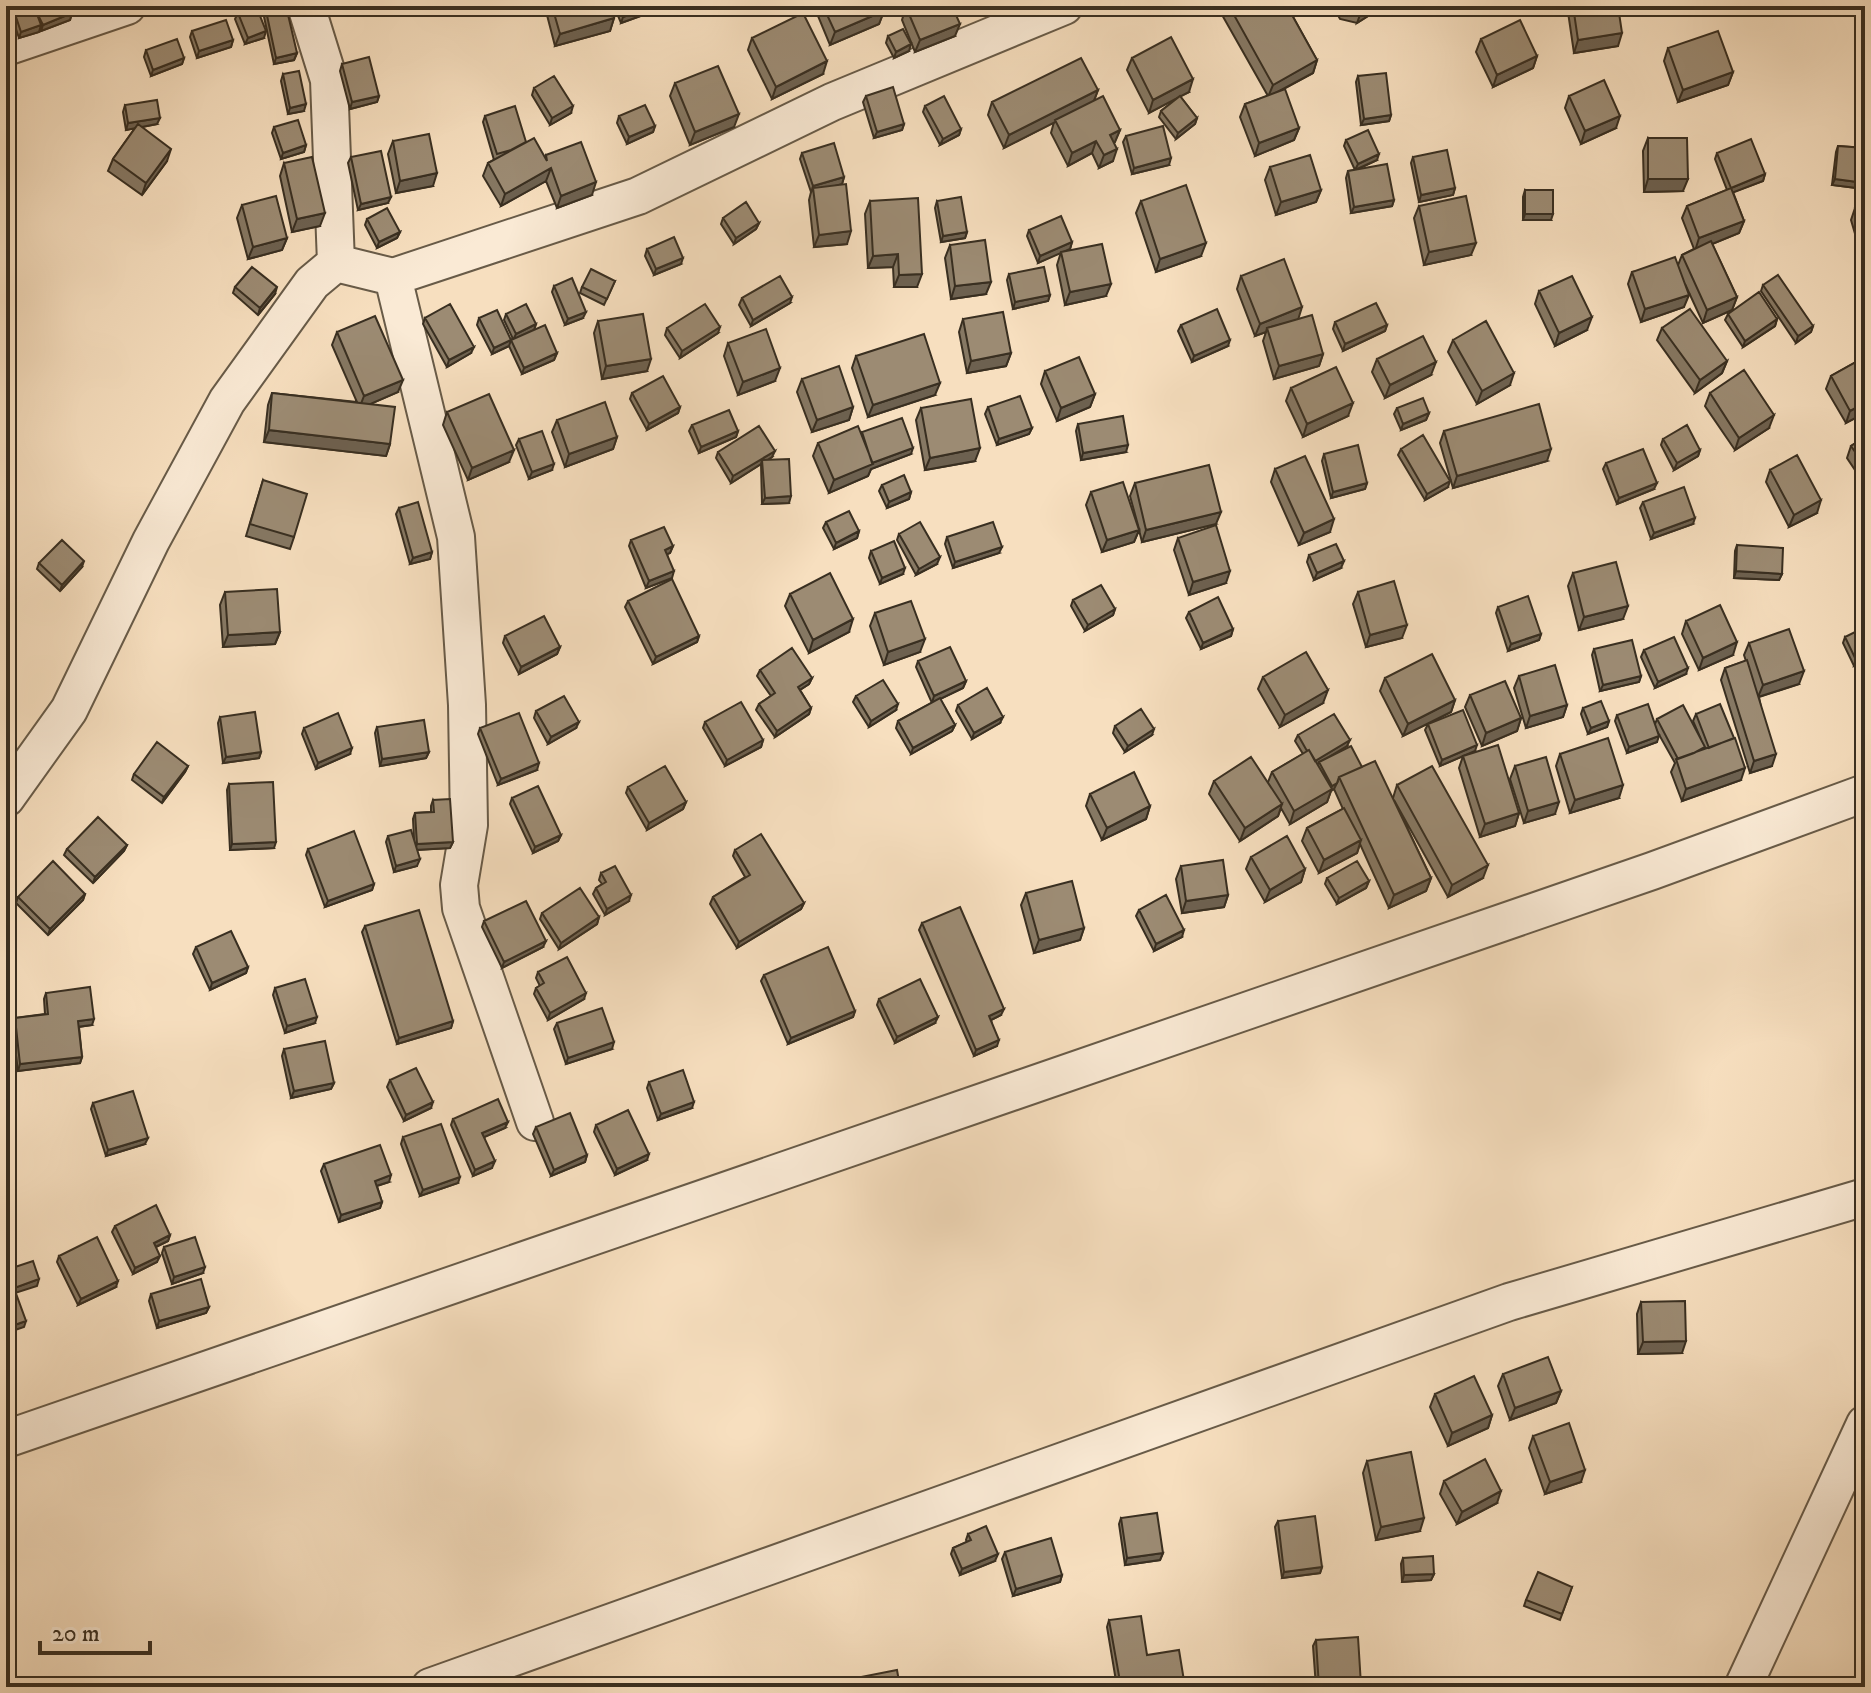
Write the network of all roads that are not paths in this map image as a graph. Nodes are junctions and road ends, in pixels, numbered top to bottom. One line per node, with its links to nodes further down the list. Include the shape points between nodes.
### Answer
1 (127, 6): 4 (street)
2 (306, 6): 5 (street, via 329,80)
3 (1064, 6): 6 (street, via 832,102 658,188)
4 (6, 47)
5 (336, 263): 6 (street); 8 (street, via 312,283 227,401 69,710)
6 (393, 277): 9 (street, via 456,537 469,825 459,885 461,908)
7 (1865, 793): 12 (street)
8 (6, 798)
9 (535, 1122)
10 (1865, 1197): 13 (street, via 1509,1302)
11 (1865, 1424): 14 (street)
12 (6, 1439)
13 (430, 1687)
14 (1743, 1687)

